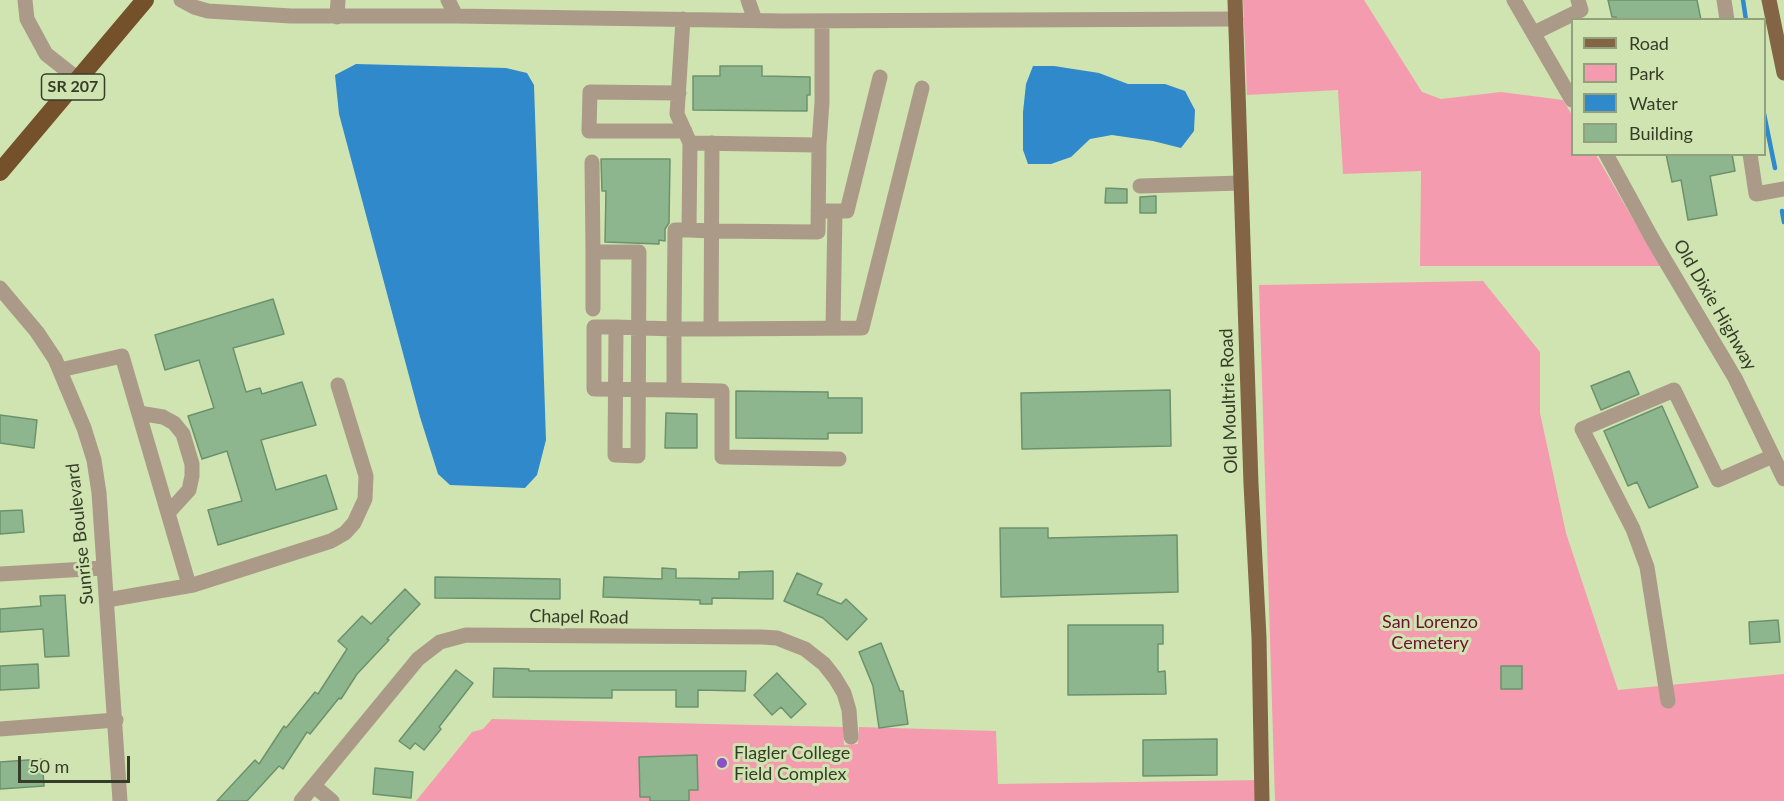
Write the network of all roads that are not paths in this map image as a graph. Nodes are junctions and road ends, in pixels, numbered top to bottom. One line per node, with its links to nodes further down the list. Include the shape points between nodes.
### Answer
1 (25, 0): 22 (street, via 27,19 46,54)
2 (146, 0): 22 (highway, SR 207)
3 (181, 0): 13 (street, via 208,11)
4 (338, 0): 13 (street)
5 (448, 0): 12 (street)
6 (748, 0): 17 (street)
7 (1235, 0): 16 (main road, Old Moultrie Road)
8 (1514, 0): 19 (street)
9 (1578, 0): 19 (street, via 1581,10)
10 (1724, 0): 14 (street)
11 (1770, 0): 20 (main road)
12 (456, 16): 13 (street); 15 (street)
13 (337, 17)
14 (1727, 18)
15 (683, 19): 17 (street); 24 (street)
16 (1236, 19): 18 (street); 33 (main road, Old Moultrie Road)
17 (755, 20): 18 (street)
18 (822, 21): 28 (street)
19 (1534, 33): 25 (street)
20 (1784, 73)
21 (880, 77): 37 (street, via 847,211)
22 (79, 80): 32 (highway, SR 207)
23 (922, 88): 46 (street, via 862,328)
24 (679, 93): 26 (street, via 677,114); 26 (street, via 590,92 589,131)
25 (1571, 98)
26 (687, 137): 27 (street); 38 (street)
27 (712, 143): 28 (street); 39 (street)
28 (819, 145): 36 (street)
29 (1607, 156): 54 (street, Old Dixie Highway, via 1736,378)
30 (1750, 156): 35 (street, via 1756,194)
31 (592, 162): 40 (street)
32 (0, 172)
33 (1241, 183): 34 (street); 70 (main road, Old Moultrie Road)
34 (1140, 186)
35 (1784, 189)
36 (818, 211): 37 (street); 39 (street, via 818,232)
37 (835, 211): 46 (street)
38 (689, 230): 39 (street); 45 (street, via 675,230)
39 (712, 231): 47 (street)
40 (593, 252): 42 (street); 44 (street, via 639,252)
41 (0, 288): 48 (street, Sunrise Boulevard, via 37,332)
42 (593, 309)
43 (616, 327): 44 (street); 50 (street); 50 (street, via 594,327 594,389)
44 (640, 328): 45 (street); 51 (street)
45 (674, 328): 47 (street); 52 (street)
46 (833, 328): 47 (street)
47 (711, 329)
48 (60, 370): 53 (street, via 122,356); 58 (street, Sunrise Boulevard, via 94,460)
49 (338, 385): 60 (street, via 366,476 365,499 354,523 331,541)
50 (616, 389): 51 (street); 51 (street, via 615,455 626,456 638,456)
51 (639, 390): 52 (street)
52 (674, 390): 55 (street, via 722,390 722,457)
53 (138, 413): 57 (street); 57 (street, via 163,417 183,434 192,476 189,490)
54 (1773, 456): 56 (street, Old Dixie Highway); 62 (street, via 1718,480 1674,390 1582,429 1633,529 1647,567)
55 (839, 459)
56 (1784, 479)
57 (168, 513): 60 (street)
58 (104, 567): 59 (street); 61 (street, Sunrise Boulevard)
59 (0, 573)
60 (189, 585): 61 (street)
61 (107, 600): 63 (street, Sunrise Boulevard)
62 (1668, 701)
63 (116, 720): 64 (street); 67 (street, Sunrise Boulevard)
64 (0, 729)
65 (851, 737): 66 (street, Chapel Road, via 849,710 835,678 805,649 777,638 466,635 440,642 418,659)
66 (314, 786): 68 (street, Chapel Road); 69 (street)
67 (120, 801)
68 (301, 801)
69 (332, 801)
70 (1262, 801)

